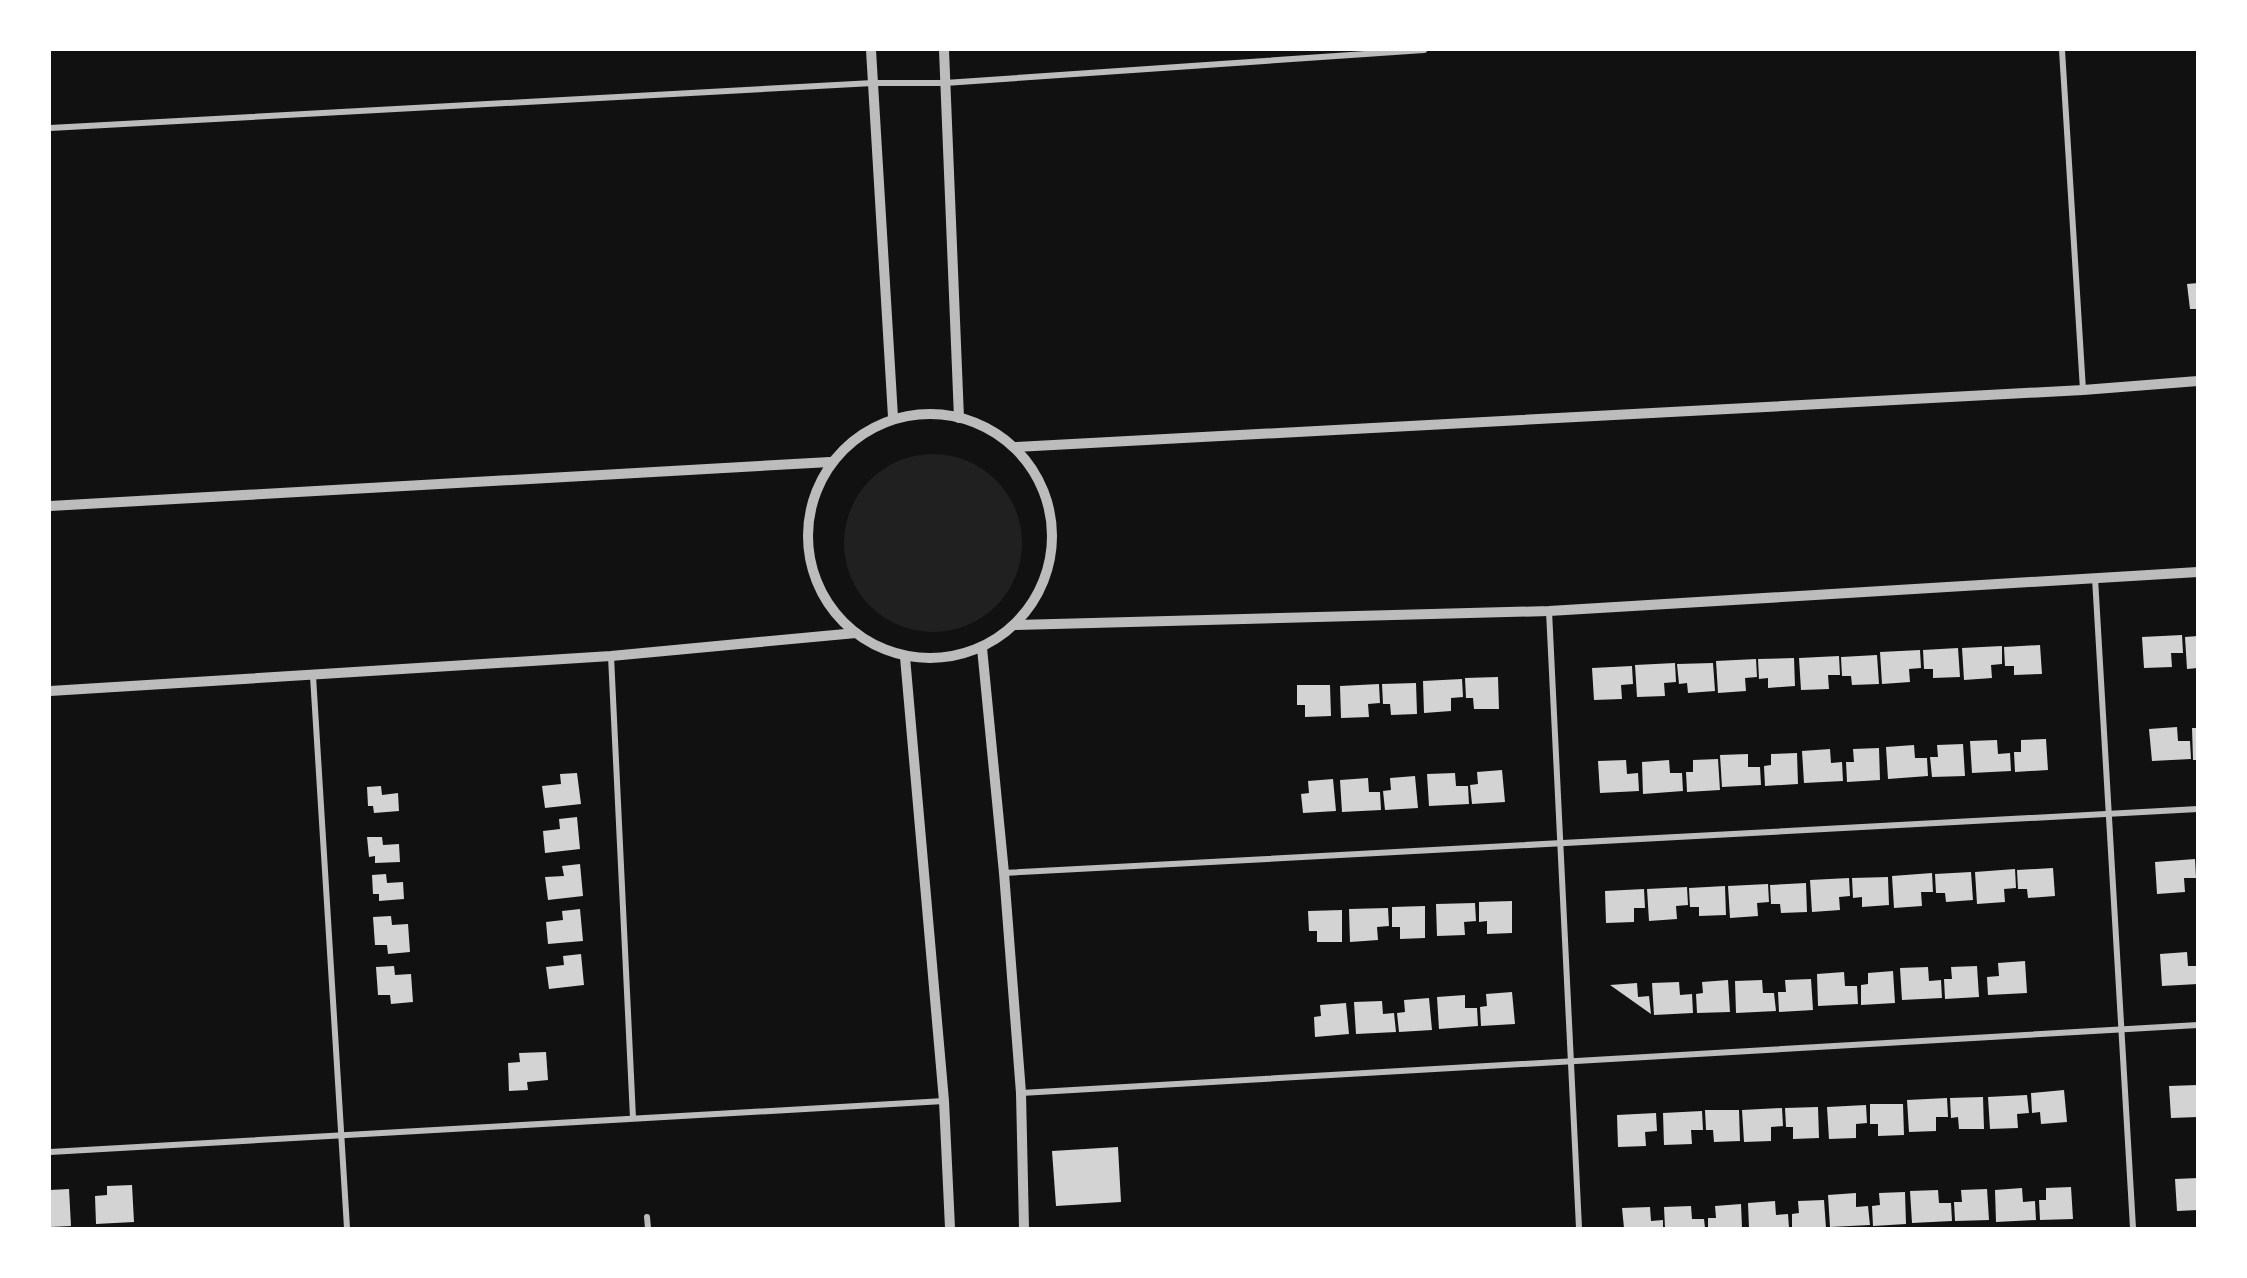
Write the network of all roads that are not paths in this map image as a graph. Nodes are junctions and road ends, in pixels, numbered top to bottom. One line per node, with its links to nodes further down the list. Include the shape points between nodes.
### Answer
1 (871, 50): 5 (street)
2 (944, 50): 6 (street)
3 (1425, 50): 6 (street)
4 (2062, 50): 9 (street)
5 (873, 83): 6 (street); 7 (street); 10 (street)
6 (945, 83): 11 (street)
7 (50, 128)
8 (2198, 381): 9 (street)
9 (2084, 390): 12 (street)
10 (893, 417): 11 (street, via 940,413); 13 (street, via 861,433)
11 (959, 418): 12 (street, via 980,423)
12 (1015, 447): 18 (street, via 1039,479 1051,517 1051,556 1039,594)
13 (830, 462): 14 (street); 19 (street, via 812,499 807,541 815,582 837,617)
14 (50, 506)
15 (2198, 572): 16 (street)
16 (2095, 578): 17 (street); 26 (street)
17 (1549, 611): 18 (street); 27 (street)
18 (1015, 625): 20 (street)
19 (856, 633): 21 (street); 22 (street, via 868,643)
20 (982, 648): 22 (street, via 944,659); 28 (street)
21 (611, 656): 23 (street); 34 (street)
22 (905, 657): 33 (street)
23 (313, 676): 24 (street); 35 (street)
24 (50, 691)
25 (2198, 808): 26 (street)
26 (2109, 813): 27 (street); 30 (street)
27 (1560, 843): 28 (street); 31 (street)
28 (1004, 873): 32 (street)
29 (2198, 1025): 30 (street)
30 (2121, 1030): 31 (street); 43 (street)
31 (1570, 1062): 32 (street); 42 (street)
32 (1021, 1093): 41 (street)
33 (944, 1101): 34 (street); 40 (street)
34 (633, 1118): 35 (street)
35 (341, 1136): 36 (street); 38 (street)
36 (50, 1152)
37 (647, 1217): 39 (street)
38 (347, 1228)
39 (648, 1228)
40 (950, 1228)
41 (1024, 1228)
42 (1579, 1228)
43 (2133, 1228)

